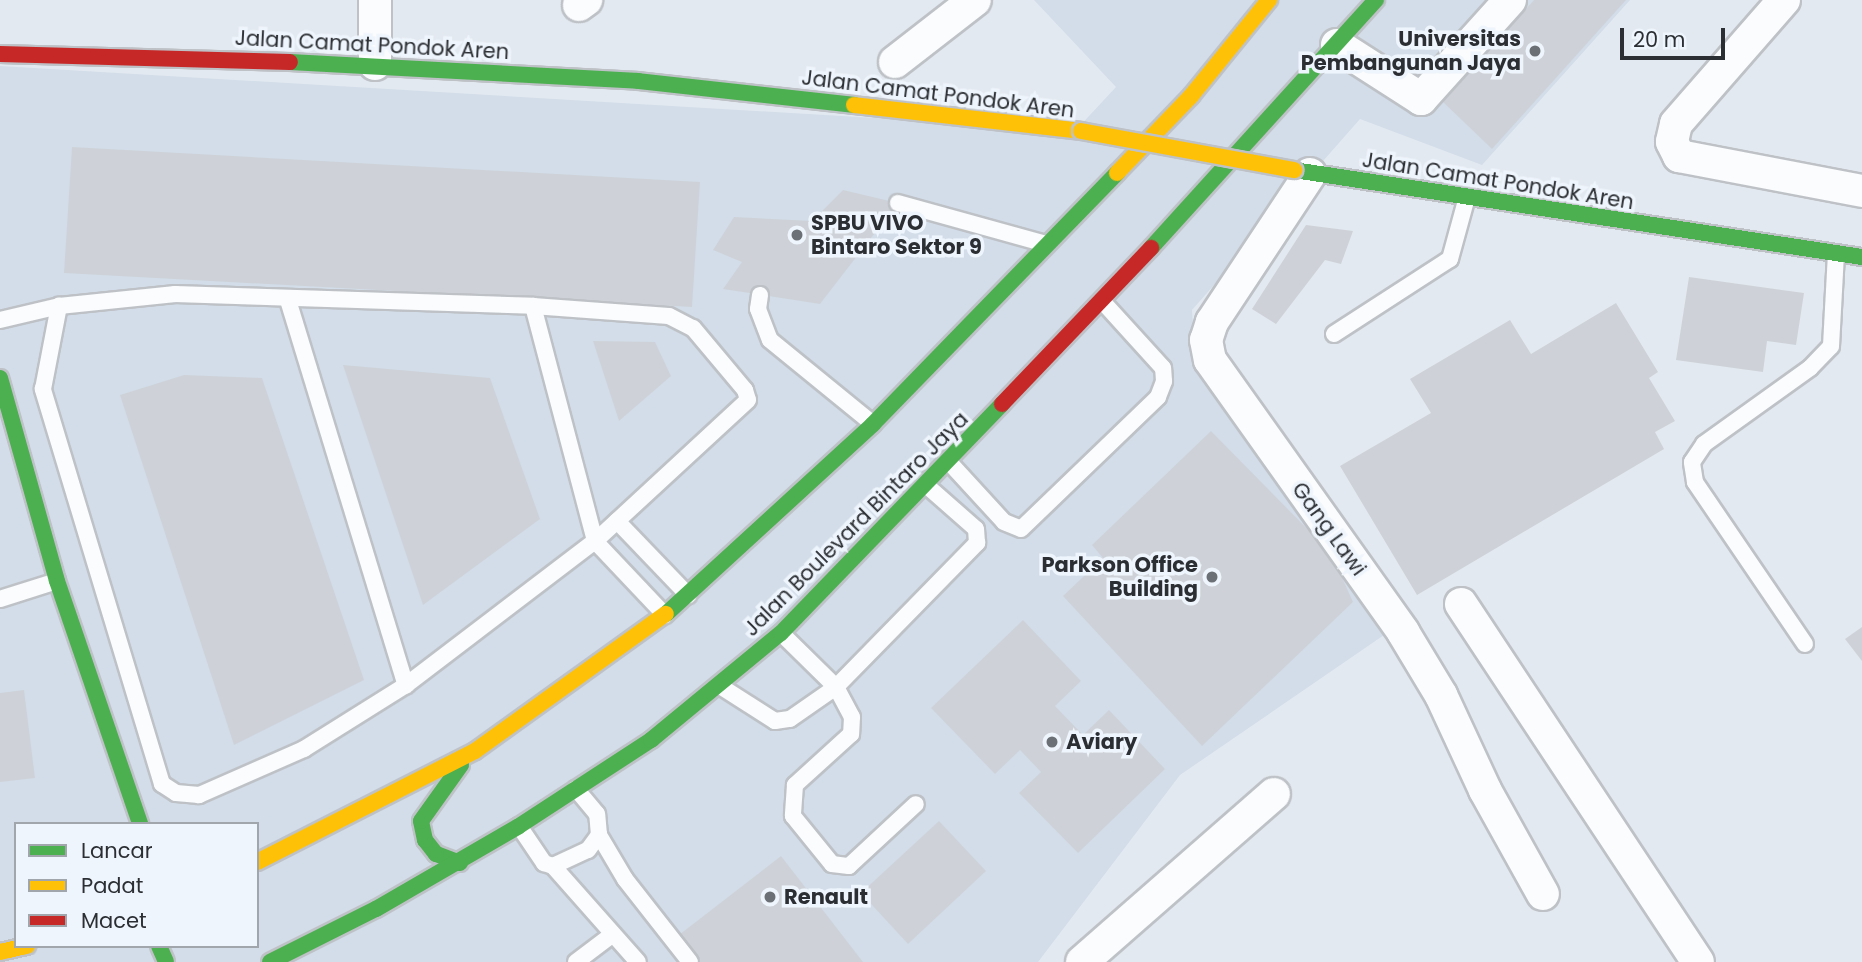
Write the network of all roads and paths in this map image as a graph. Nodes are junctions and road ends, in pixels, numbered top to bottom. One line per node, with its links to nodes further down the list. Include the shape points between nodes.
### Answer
1 (375, 0): 10 (street)
2 (975, 0): 9 (street)
3 (1269, 0): 15 (main road, via 1191,96)
4 (1376, 0): 7 (main road, Jalan Boulevard Bintaro Jaya)
5 (1510, 0): 7 (street, via 1421,99)
6 (1784, 0): 12 (street, via 1676,124 1672,142 1679,156)
7 (1337, 45): 20 (main road, Jalan Boulevard Bintaro Jaya)
8 (0, 54): 10 (main road, Jalan Camat Pondok Aren)
9 (895, 62)
10 (375, 64): 11 (main road, Jalan Camat Pondok Aren, bridge, via 638,81 1081,131)
11 (1302, 172): 13 (main road, Jalan Camat Pondok Aren); 51 (street, Gang Lawi, via 1212,322 1206,340 1210,360 1403,632 1441,695 1485,790)
12 (1862, 191)
13 (1467, 197): 16 (main road, Jalan Camat Pondok Aren); 24 (lane, via 1450,259)
14 (898, 203): 15 (lane)
15 (1046, 244): 26 (main road)
16 (1836, 253): 17 (main road, Jalan Camat Pondok Aren); 37 (lane, via 1831,346 1810,368 1704,444 1692,462 1695,482)
17 (1862, 257)
18 (760, 295): 26 (lane, via 758,309 770,340)
19 (288, 300): 21 (lane, via 175,294); 22 (lane); 38 (lane)
20 (1102, 301): 27 (main road, Jalan Boulevard Bintaro Jaya); 27 (lane, via 1163,368 1158,397 1021,529 1004,523)
21 (59, 306): 23 (lane); 38 (lane, via 43,389 162,784 176,793 199,795 304,749)
22 (533, 306): 29 (lane, via 682,319 745,390 744,408); 30 (lane)
23 (0, 320)
24 (1334, 334)
25 (0, 378): 31 (main road)
26 (873, 424): 32 (main road)
27 (948, 461): 28 (main road, Jalan Boulevard Bintaro Jaya)
28 (926, 485): 36 (main road, Jalan Boulevard Bintaro Jaya); 40 (lane, via 976,529 977,543)
29 (617, 522): 30 (lane); 32 (lane)
30 (595, 541): 35 (lane); 38 (lane)
31 (57, 581): 33 (lane); 45 (main road)
32 (688, 595): 35 (main road)
33 (0, 598)
34 (1461, 604): 58 (street)
35 (666, 615): 41 (main road)
36 (781, 633): 39 (main road, Jalan Boulevard Bintaro Jaya); 40 (lane)
37 (1805, 644)
38 (406, 685)
39 (720, 686): 40 (lane, via 775,721 790,719); 42 (main road, Jalan Boulevard Bintaro Jaya, via 651,740)
40 (836, 687): 44 (lane, via 851,710 851,734 795,785 793,816 832,864 849,866)
41 (475, 751): 48 (main road); 49 (main road, via 448,778 421,821 425,840 436,854)
42 (576, 789): 46 (main road, Jalan Boulevard Bintaro Jaya); 47 (lane, via 597,814)
43 (1274, 794): 57 (street)
44 (916, 804)
45 (143, 822)
46 (519, 826): 49 (main road, Jalan Boulevard Bintaro Jaya); 50 (lane, via 544,863)
47 (599, 835): 50 (lane, via 588,850); 56 (lane, via 625,879)
48 (259, 861)
49 (460, 863): 53 (main road, Jalan Boulevard Bintaro Jaya)
50 (553, 866): 52 (lane)
51 (1543, 894)
52 (613, 934): 54 (lane); 55 (lane)
53 (268, 962)
54 (576, 962)
55 (638, 962)
56 (690, 962)
57 (1083, 962)
58 (1698, 962)

